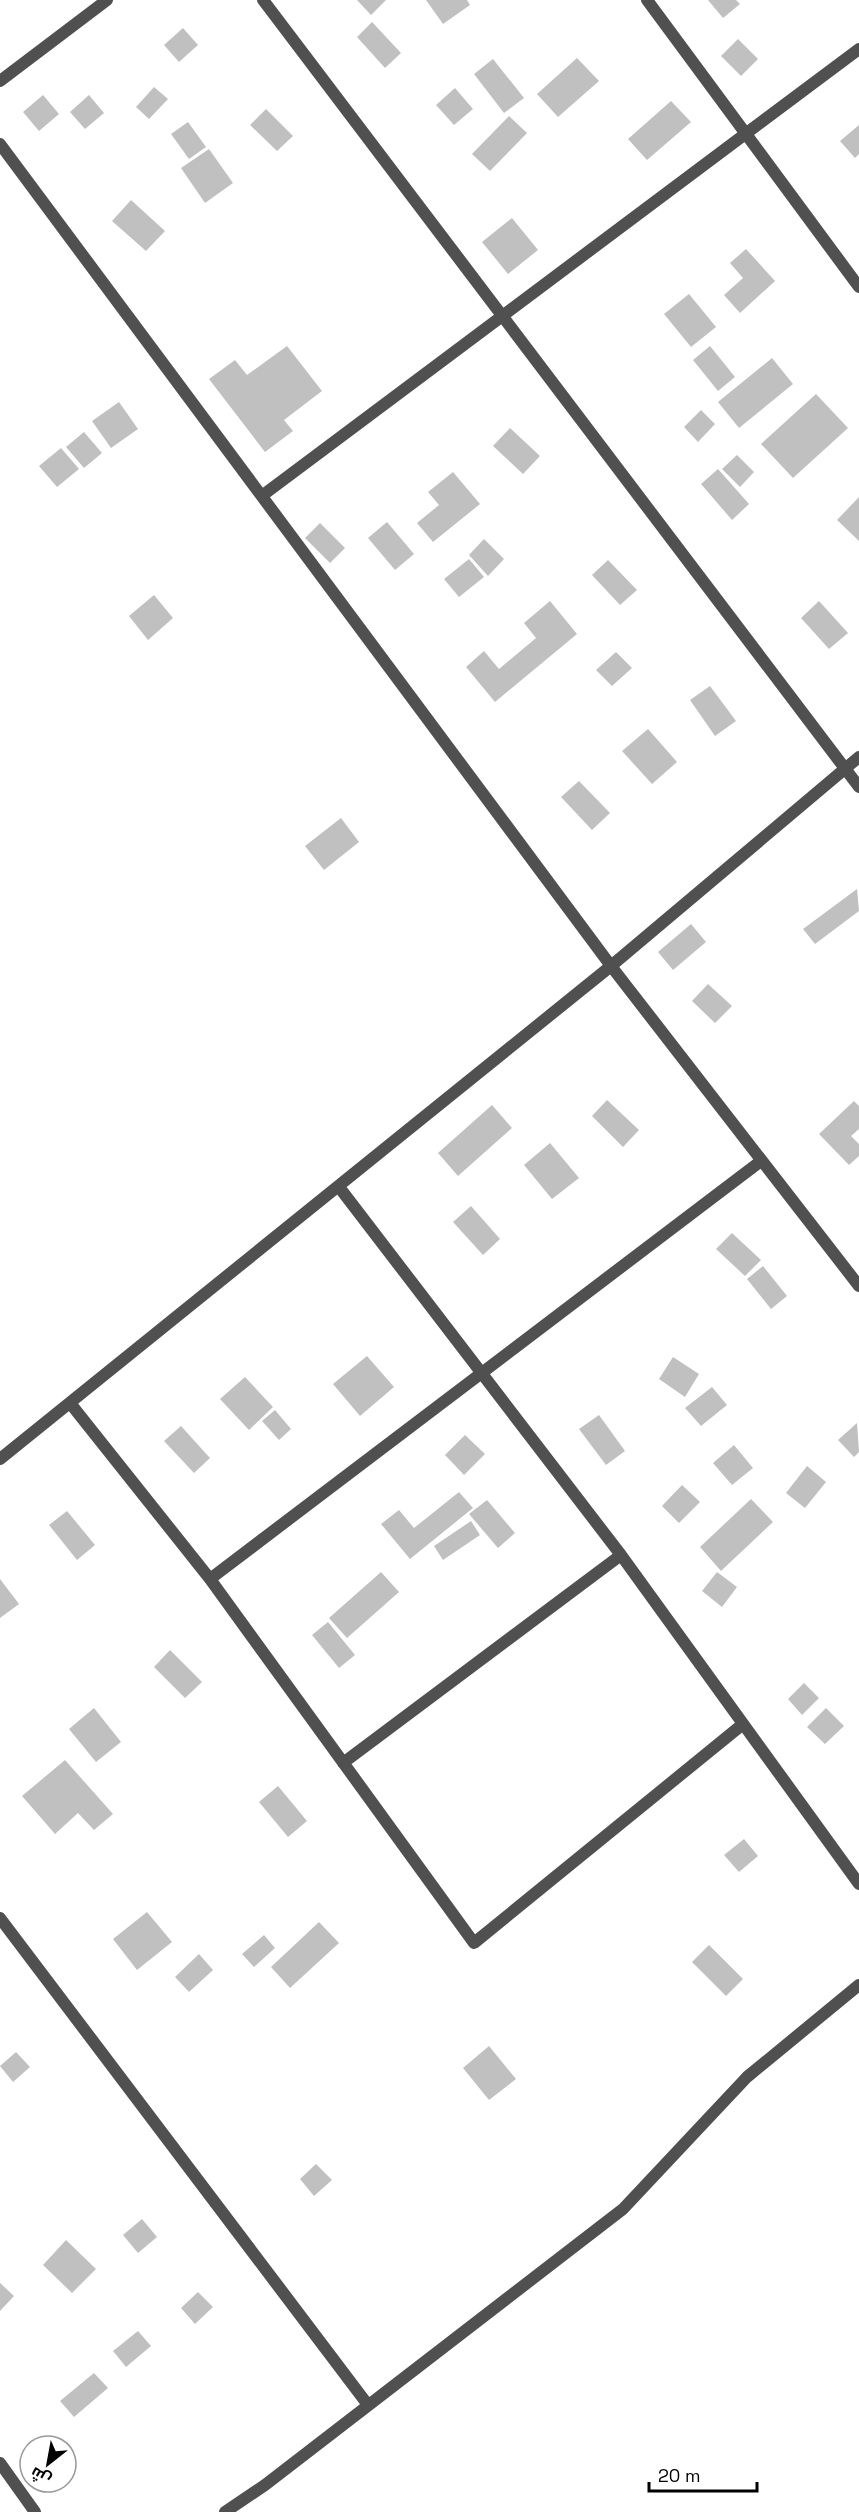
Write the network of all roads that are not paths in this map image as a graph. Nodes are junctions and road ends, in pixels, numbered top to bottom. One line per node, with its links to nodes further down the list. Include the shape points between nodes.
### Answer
1 (107, 0): 5 (street)
2 (263, 0): 9 (street)
3 (647, 0): 6 (street)
4 (859, 49): 6 (street)
5 (0, 81)
6 (746, 135): 8 (street); 9 (street)
7 (0, 144): 10 (street)
8 (859, 287)
9 (503, 316): 10 (street); 12 (street)
10 (262, 495): 14 (street)
11 (859, 757): 12 (street)
12 (844, 768): 13 (street); 14 (street)
13 (859, 787)
14 (610, 966): 15 (street); 16 (street)
15 (761, 1161): 17 (street); 18 (street)
16 (339, 1187): 18 (street); 19 (street)
17 (859, 1286)
18 (482, 1373): 21 (street); 22 (street)
19 (70, 1403): 20 (street); 22 (street)
20 (0, 1460)
21 (621, 1555): 23 (street); 24 (street)
22 (210, 1579): 24 (street)
23 (743, 1724): 24 (street, via 474,1943); 25 (street)
24 (343, 1763)
25 (859, 1884)
26 (0, 1918): 28 (street)
27 (859, 1985): 28 (street, via 747,2077 622,2209)
28 (368, 2405): 31 (street, via 265,2486)
29 (0, 2463): 30 (street)
30 (35, 2512)
31 (225, 2512)

